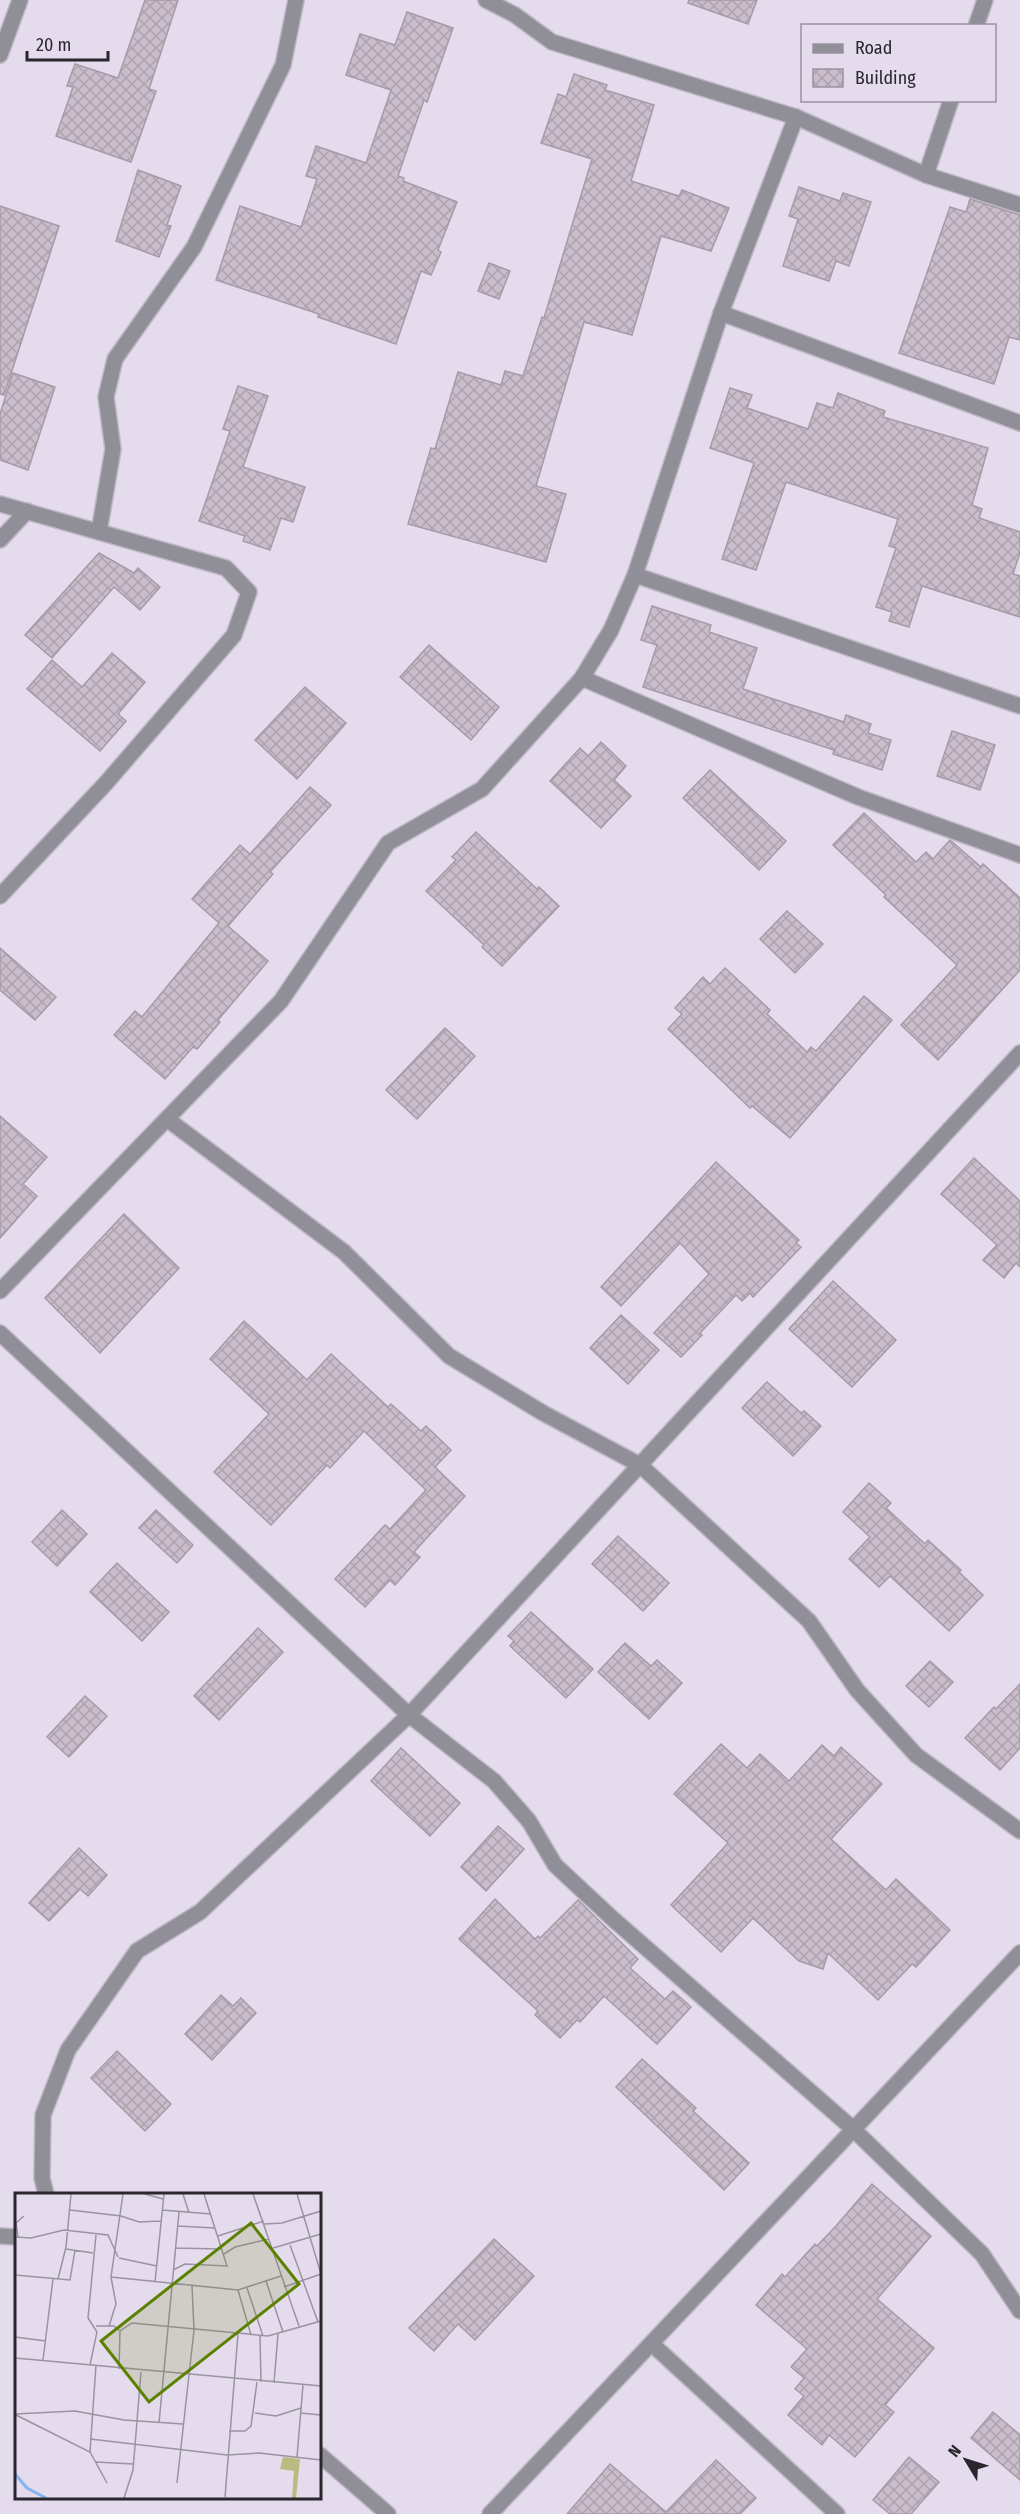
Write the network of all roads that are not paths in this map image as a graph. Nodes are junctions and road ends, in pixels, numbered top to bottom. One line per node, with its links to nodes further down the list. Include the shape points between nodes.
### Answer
1 (20, 0): 6 (street)
2 (296, 0): 15 (street, via 283,65 194,247 115,359 106,397 113,449)
3 (486, 0): 8 (street, via 552,42)
4 (985, 0): 5 (street)
5 (977, 24)
6 (0, 55)
7 (950, 102): 9 (street)
8 (796, 117): 9 (street); 11 (street)
9 (926, 175): 10 (street)
10 (1020, 205)
11 (721, 314): 12 (street); 17 (street)
12 (1020, 423)
13 (0, 504): 14 (street)
14 (27, 511): 15 (street); 16 (street)
15 (99, 532): 21 (street, via 226,568 249,592 234,634 106,783)
16 (0, 540)
17 (635, 575): 18 (street, via 611,630); 19 (street)
18 (582, 678): 20 (street, via 858,797); 23 (street, via 482,789 388,843 281,1001)
19 (1020, 706)
20 (1020, 855)
21 (0, 896)
22 (1020, 1053): 26 (street)
23 (167, 1119): 24 (street); 26 (street, via 344,1252 449,1356)
24 (0, 1291)
25 (0, 1334): 27 (street)
26 (640, 1465): 27 (street); 28 (street, via 809,1621 857,1690 916,1755)
27 (409, 1715): 30 (street, via 494,1781 529,1821 555,1865); 31 (street, via 200,1912 137,1951 68,2050 47,2104 43,2115 42,2178)
28 (1020, 1831)
29 (1020, 1953): 30 (street)
30 (852, 2128): 34 (street, via 982,2254); 35 (street)
31 (46, 2193)
32 (0, 2236): 33 (street)
33 (15, 2237)
34 (1020, 2311)
35 (652, 2344): 38 (street); 39 (street)
36 (321, 2456): 37 (street)
37 (388, 2514)
38 (490, 2514)
39 (837, 2514)

